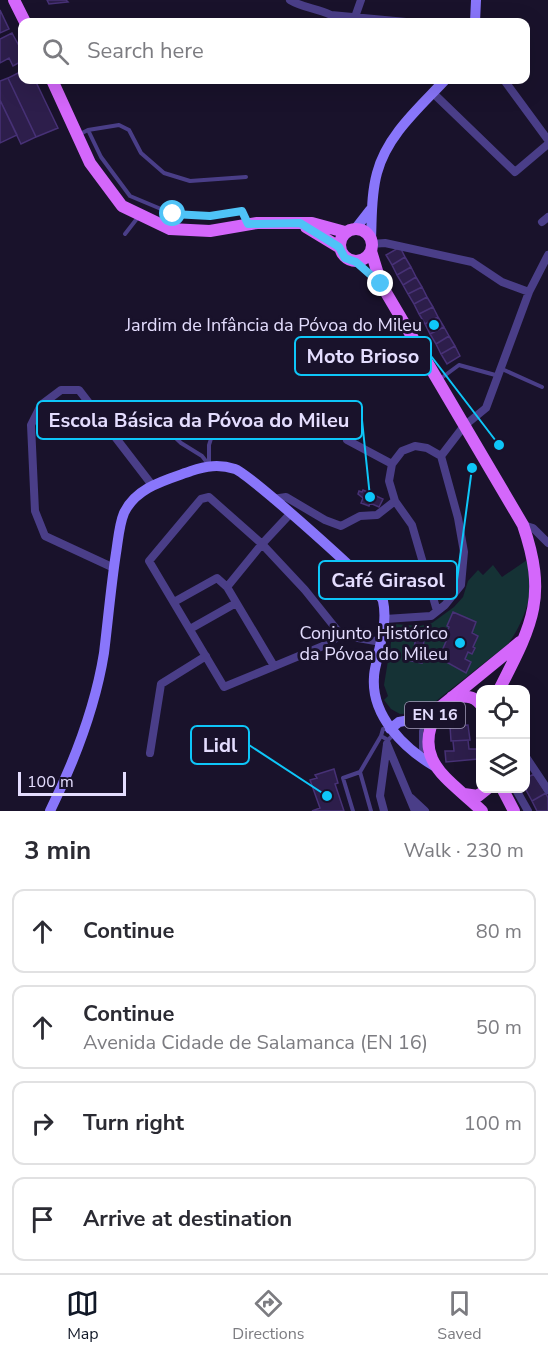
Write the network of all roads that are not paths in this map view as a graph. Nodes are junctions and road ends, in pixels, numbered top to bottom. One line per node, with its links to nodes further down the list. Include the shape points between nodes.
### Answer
1 (14, 0): 6 (main road)
2 (290, 0): 7 (street, via 323,10)
3 (361, 0): 5 (street)
4 (476, 0): 10 (main road)
5 (355, 17): 8 (street); 9 (street)
6 (23, 18)
7 (330, 18)
8 (343, 18)
9 (365, 18)
10 (475, 18)
11 (54, 84): 15 (main road)
12 (441, 84): 14 (main road)
13 (507, 84): 16 (street)
14 (433, 93): 16 (street, via 515,172); 18 (main road, via 395,134 377,172)
15 (83, 132): 17 (lane, via 119,125 129,130 141,153 164,173 190,181); 19 (main road, via 90,163 122,206); 21 (lane, via 130,196 173,214 210,216 242,211)
16 (548, 142)
17 (246, 177)
18 (370, 210): 22 (main road); 24 (main road)
19 (140, 215): 21 (main road, via 170,229 210,231); 23 (lane)
20 (300, 223): 21 (main road); 22 (main road); 25 (main road, EN 16)
21 (248, 224)
22 (351, 230): 24 (main road, via 365,230); 25 (main road)
23 (125, 234)
24 (371, 244): 27 (main road, via 365,259); 28 (main road, EN 16); 29 (street, via 385,243 471,262 502,282)
25 (339, 247): 27 (main road, EN 16, via 345,258)
26 (548, 255): 29 (street)
27 (356, 262): 28 (main road, EN 16)
28 (381, 284): 31 (main road, EN 16)
29 (529, 292): 30 (street)
30 (501, 373): 31 (lane, via 459,365); 32 (lane); 35 (street, via 486,408)
31 (437, 381): 35 (main road, EN 16)
32 (542, 387)
33 (219, 414): 39 (lane, via 209,445)
34 (162, 425): 39 (lane)
35 (464, 426): 37 (street); 44 (main road, EN 16)
36 (347, 440): 38 (street)
37 (441, 456): 38 (street, via 415,446 402,451); 51 (street, via 464,552 461,585)
38 (392, 464): 42 (street, via 389,481)
39 (209, 465): 40 (main road); 41 (main road, via 236,469)
40 (152, 485): 47 (main road, via 134,498 124,514); 47 (street, via 79,390 61,390 41,405 32,425 32,436 35,511 45,536)
41 (273, 499): 42 (street, via 286,497 341,526 360,516 377,515); 43 (main road)
42 (395, 501): 51 (street, via 412,525)
43 (290, 514): 46 (street); 52 (main road, via 377,592 383,599)
44 (523, 525): 45 (street, via 533,528); 55 (main road, EN 16, via 539,560 543,584 539,608)
45 (548, 543)
46 (262, 544): 48 (street); 49 (street, via 209,498 201,499 149,561); 54 (street)
47 (114, 568): 76 (main road, via 104,653 92,710 74,762)
48 (227, 587): 49 (street, via 217,578); 50 (street)
49 (174, 602): 53 (street)
50 (236, 603): 53 (street); 58 (street)
51 (437, 611): 52 (street, via 431,616)
52 (385, 619): 56 (main road)
53 (190, 629): 57 (street)
54 (341, 635): 56 (street); 58 (street)
55 (526, 637): 59 (main road, EN 16); 60 (main road, EN 16)
56 (381, 642): 64 (main road, via 374,678)
57 (206, 656): 58 (street, via 224,687); 65 (street, via 160,684)
58 (274, 666)
59 (502, 685)
60 (457, 697): 61 (main road); 62 (main road, EN 16); 68 (main road, EN 16, via 434,733)
61 (476, 700)
62 (438, 709): 63 (main road); 68 (main road, EN 16, via 427,738)
63 (426, 717): 64 (main road, via 399,722); 66 (lane, via 421,731)
64 (387, 737): 66 (main road); 69 (lane); 75 (street); 79 (street, via 380,796)
65 (150, 753)
66 (422, 759): 68 (main road); 82 (main road)
67 (530, 764): 70 (street)
68 (438, 770): 74 (main road)
69 (360, 772): 77 (lane, via 343,778); 78 (lane)
70 (548, 790)
71 (482, 793): 74 (main road)
72 (504, 793): 84 (main road)
73 (517, 793): 85 (street)
74 (464, 794): 83 (main road)
75 (410, 797): 80 (street); 81 (street)
76 (50, 811)
77 (353, 811)
78 (371, 811)
79 (384, 811)
80 (415, 811)
81 (424, 811)
82 (474, 811)
83 (482, 811)
84 (514, 811)
85 (528, 811)

